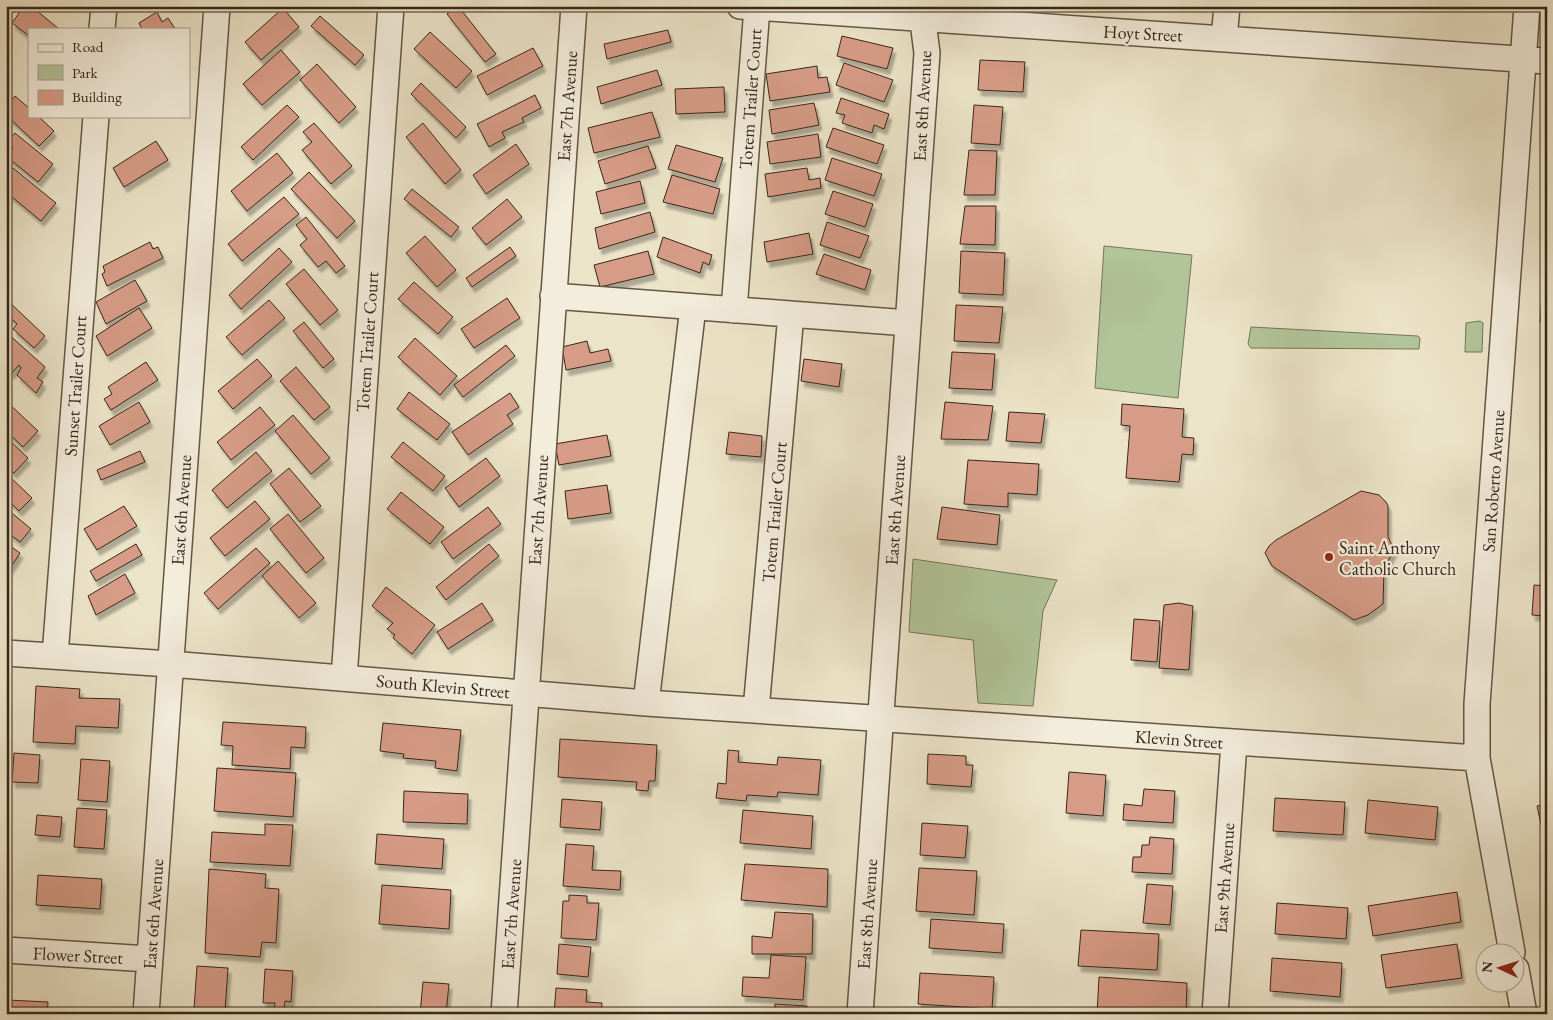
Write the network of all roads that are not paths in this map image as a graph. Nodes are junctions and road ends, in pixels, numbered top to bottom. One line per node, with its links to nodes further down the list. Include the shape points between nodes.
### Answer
1 (104, 6): 9 (street)
2 (217, 6): 20 (street, East 6th Avenue)
3 (391, 6): 21 (street, Totem Trailer Court)
4 (574, 6): 13 (street, East 7th Avenue)
5 (1227, 6): 10 (street)
6 (1527, 6): 11 (street, San Roberto Avenue)
7 (748, 7): 8 (street, Hoyt Street); 15 (street, Totem Trailer Court)
8 (922, 13): 10 (street, Hoyt Street); 17 (street, East 8th Avenue, via 927,53)
9 (102, 28)
10 (1224, 38): 11 (street, Hoyt Street)
11 (1535, 60): 27 (street, San Roberto Avenue, via 1477,704)
12 (96, 118): 19 (street, Sunset Trailer Court)
13 (553, 296): 14 (street); 22 (street, East 7th Avenue)
14 (693, 307): 15 (street); 23 (street)
15 (734, 310): 16 (street)
16 (791, 314): 17 (street); 24 (street, Totem Trailer Court)
17 (908, 323): 25 (street, East 8th Avenue)
18 (6, 653): 19 (street, South Klevin Street)
19 (55, 656): 20 (street, South Klevin Street)
20 (170, 664): 21 (street, South Klevin Street); 30 (street, East 6th Avenue)
21 (344, 678): 22 (street, South Klevin Street)
22 (525, 693): 23 (street, South Klevin Street); 33 (street, East 7th Avenue)
23 (646, 703): 24 (street, South Klevin Street)
24 (756, 710): 25 (street, South Klevin Street)
25 (880, 718): 26 (street, Klevin Street); 34 (street, East 8th Avenue)
26 (1234, 743): 27 (street, Klevin Street); 35 (street, East 9th Avenue)
27 (1477, 758): 28 (street, San Roberto Avenue)
28 (1510, 942)
29 (6, 950): 30 (street, Flower Street)
30 (150, 959): 32 (street, East 6th Avenue)
31 (1520, 992): 36 (street)
32 (146, 1014)
33 (504, 1014)
34 (860, 1014)
35 (1215, 1014)
36 (1524, 1014)

